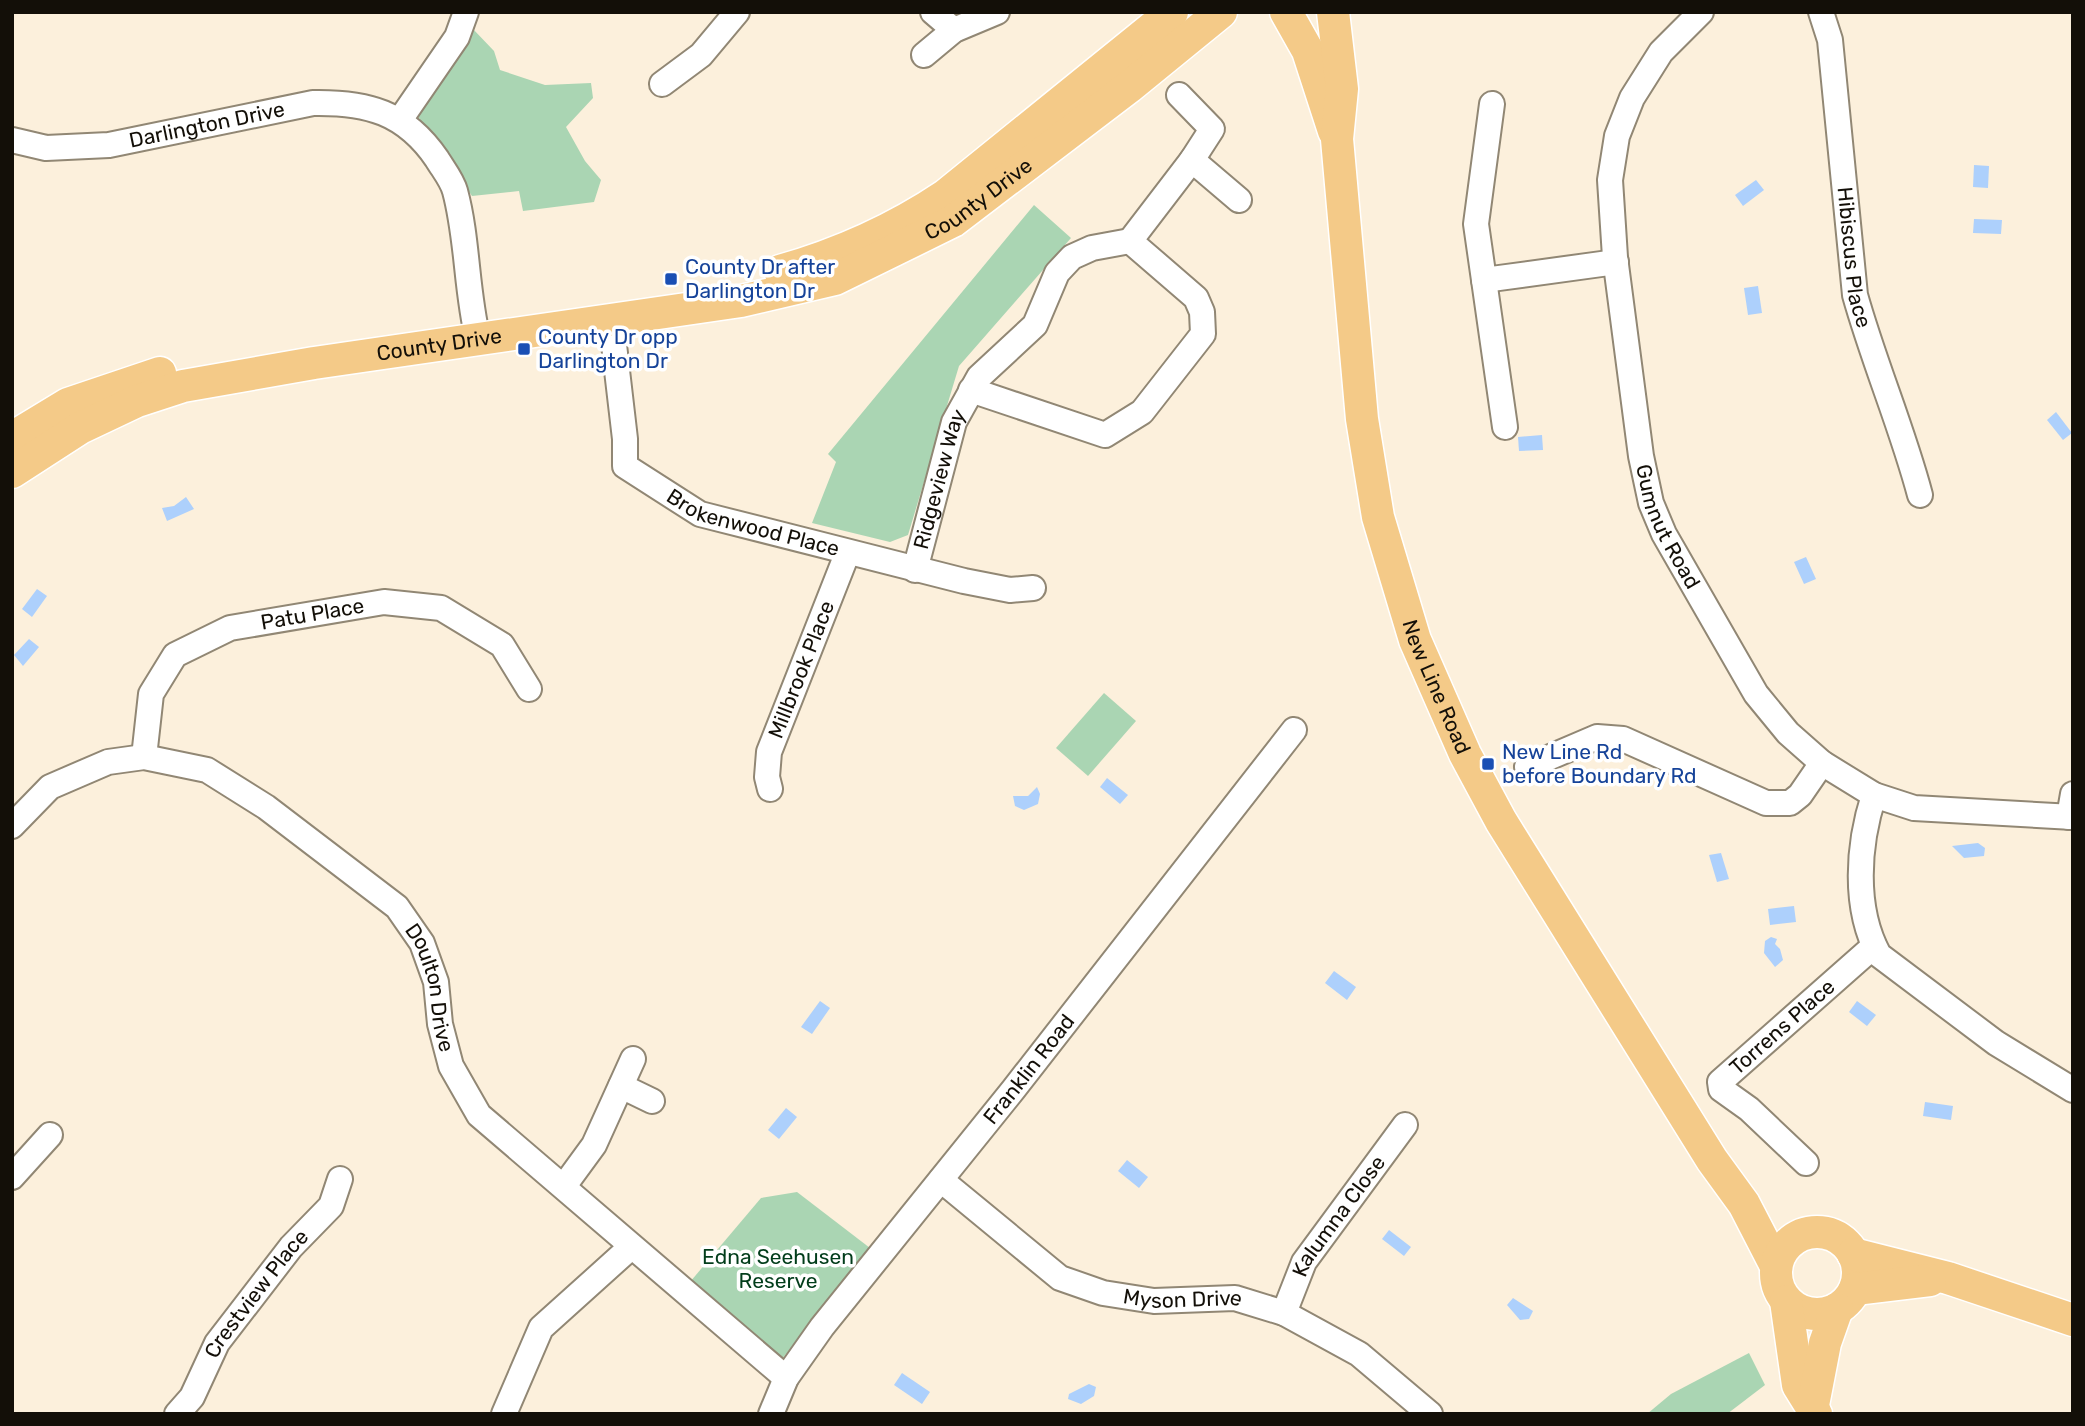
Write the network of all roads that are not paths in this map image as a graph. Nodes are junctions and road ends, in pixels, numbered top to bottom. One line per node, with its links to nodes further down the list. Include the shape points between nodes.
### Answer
1 (466, 12): 16 (street, via 457,37)
2 (737, 12): 13 (street, via 701,55)
3 (933, 12): 11 (street)
4 (1172, 12): 25 (main road, County Drive, via 946,195 906,222 845,250 768,275)
5 (1221, 12): 24 (main road, County Drive, via 1027,166 953,221 913,242 835,279 741,301)
6 (1286, 12): 17 (main road, New Line Road, via 1308,51)
7 (1333, 12): 17 (main road, New Line Road, via 1342,89)
8 (1821, 12): 30 (street, Hibiscus Place, via 1830,40 1855,295)
9 (1695, 14): 22 (street, Gumnut Road, via 1661,52 1632,98 1617,136 1610,180)
10 (991, 15): 11 (street)
11 (954, 30): 12 (street)
12 (924, 55)
13 (662, 84)
14 (1179, 95): 19 (street, via 1212,129)
15 (1492, 104): 23 (street, via 1476,223)
16 (400, 120): 18 (street, Darlington Drive, via 363,107 313,103 109,145 46,148); 25 (street, Darlington Drive, via 434,155 455,190)
17 (1337, 139): 55 (main road, New Line Road, via 1354,343 1372,480 1378,517 1420,651 1465,754 1501,821)
18 (12, 140)
19 (1192, 160): 20 (street); 21 (street)
20 (1240, 200)
21 (1130, 241): 26 (street, Ridgeview Way, via 1072,257 1056,273 1035,325); 26 (street, Ridgeview Way, via 1196,298 1202,312 1203,334 1142,412 1105,435)
22 (1616, 262): 23 (street); 37 (street, Gumnut Road, via 1651,503 1735,662 1788,733)
23 (1484, 280): 27 (street)
24 (611, 319): 25 (main road, County Drive); 31 (street, Brokenwood Place, via 625,466 700,514)
25 (476, 329): 28 (main road, County Drive, via 201,361 68,404); 29 (main road, County Drive, via 183,386 80,428)
26 (971, 390): 32 (street, Ridgeview Way, via 954,422)
27 (1505, 426)
28 (12, 438)
29 (12, 472)
30 (1920, 495)
31 (847, 554): 32 (street, Brokenwood Place); 39 (street, Millbrook Place, via 769,752)
32 (915, 570): 33 (street, Brokenwood Place, via 1010,590)
33 (1033, 588)
34 (529, 689): 36 (street, Patu Place, via 502,645 441,608 384,602 230,628 175,655 150,694)
35 (1294, 730): 53 (street, Franklin Road)
36 (144, 757): 42 (street, Doulton Drive, via 108,762 50,787); 54 (street, Doulton Drive, via 206,770 266,807 397,907 422,943 436,982 451,1066 479,1115)
37 (1822, 763): 38 (street, via 1790,803 1766,803 1623,739 1597,737); 40 (street, Gumnut Road)
38 (1527, 767)
39 (770, 789)
40 (1874, 795): 41 (street, Gumnut Road, via 1914,808); 43 (street, via 1865,823 1861,900)
41 (2072, 809)
42 (12, 826)
43 (1874, 946): 46 (street, via 1879,955 1996,1043); 50 (street, Torrens Place, via 1720,1082 1721,1090 1749,1109)
44 (633, 1059): 45 (street)
45 (621, 1086): 47 (street); 54 (street, via 594,1145)
46 (2073, 1090)
47 (652, 1101)
48 (1405, 1125): 63 (street, Kalumna Close, via 1304,1262)
49 (50, 1135): 51 (street)
50 (1806, 1163)
51 (12, 1177)
52 (340, 1179): 67 (street, Crestview Place, via 331,1206 291,1247 217,1343 192,1397)
53 (941, 1180): 63 (street, Myson Drive, via 1060,1278 1103,1293 1154,1301 1235,1298); 65 (street, Franklin Road)
54 (564, 1186): 57 (street, Doulton Drive)
55 (1744, 1204): 56 (main road, New Line Road); 59 (main road, New Line Road)
56 (1802, 1235): 58 (main road, via 1831,1234); 59 (main road, via 1781,1252)
57 (631, 1247): 65 (street, Doulton Drive); 68 (street, via 541,1328)
58 (1853, 1254): 60 (main road); 61 (main road, via 1857,1265)
59 (1776, 1266): 62 (main road)
60 (1948, 1278): 61 (main road); 64 (main road)
61 (1846, 1299): 62 (main road, via 1810,1314); 66 (main road, via 1825,1343)
62 (1786, 1301): 66 (main road, via 1798,1385)
63 (1284, 1313): 70 (street, Myson Drive, via 1359,1354)
64 (2073, 1320)
65 (786, 1378): 69 (street, Franklin Road)
66 (1814, 1410)
67 (177, 1414)
68 (504, 1414)
69 (771, 1414)
70 (1430, 1414)

